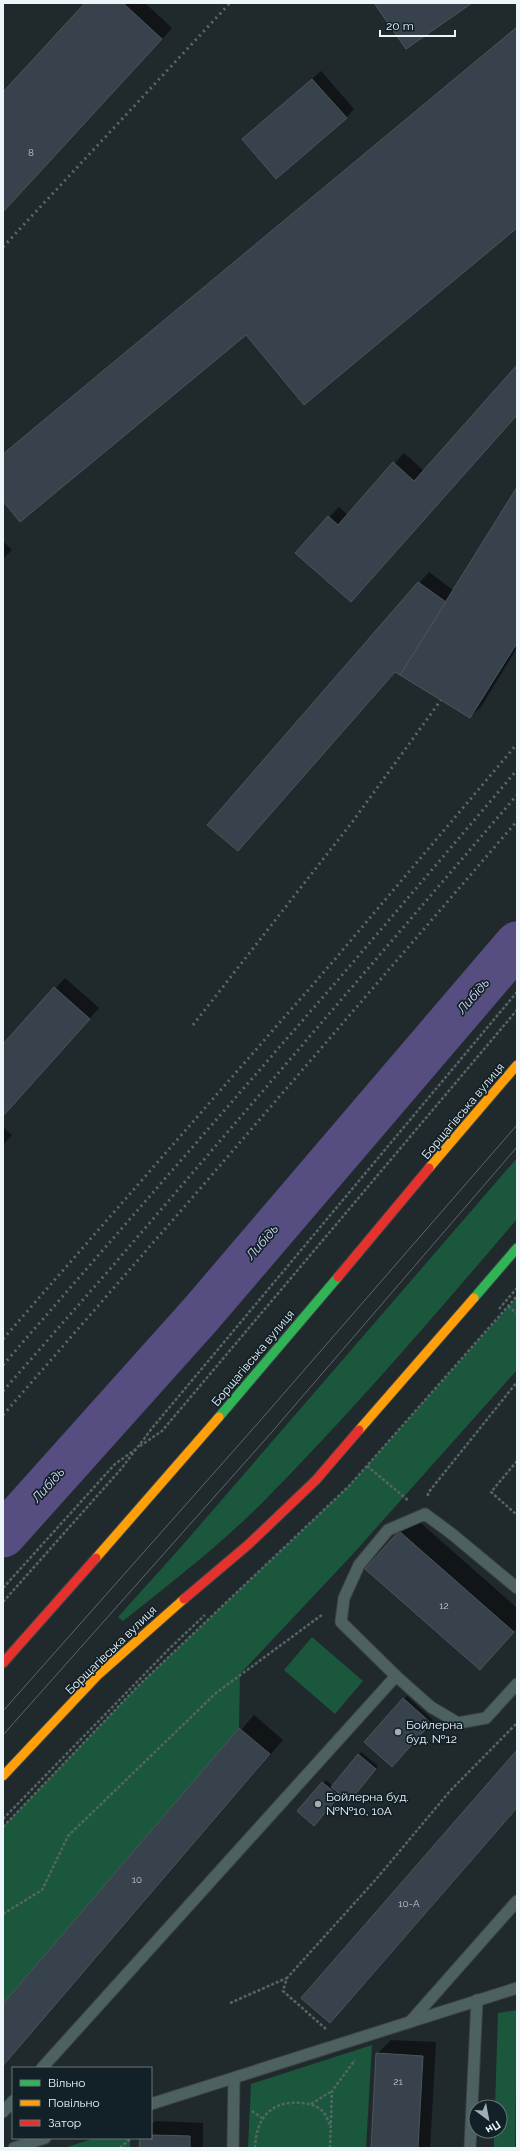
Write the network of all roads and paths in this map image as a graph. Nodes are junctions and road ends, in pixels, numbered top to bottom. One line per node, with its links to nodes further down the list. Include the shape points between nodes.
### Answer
1 (517, 992): 8 (path, via 153,1427)
2 (517, 1010): 8 (path, via 162,1431)
3 (517, 1065): 17 (main road, Борщагівська вулиця, via 158,1489)
4 (517, 1248): 21 (main road, Борщагівська вулиця, via 316,1480 249,1544 97,1676)
5 (508, 1306): 6 (path)
6 (517, 1314)
7 (517, 1382): 11 (path, via 428,1493)
8 (139, 1447): 13 (path, via 115,1464); 16 (path)
9 (517, 1461): 12 (path, via 491,1492)
10 (367, 1466): 11 (path)
11 (425, 1514): 14 (lane); 15 (lane, via 388,1530 359,1566)
12 (517, 1515)
13 (3, 1588)
14 (517, 1588)
15 (344, 1598): 18 (lane, via 341,1622); 23 (path, via 216,1693 68,1836 42,1890)
16 (3, 1602)
17 (3, 1663)
18 (396, 1676): 19 (lane, via 431,1707 458,1723 486,1718); 31 (lane)
19 (517, 1684)
20 (517, 1724): 24 (path, via 450,1791 378,1877)
21 (3, 1776)
22 (517, 1901): 28 (lane)
23 (3, 1914)
24 (287, 1978): 27 (path); 29 (path, via 283,1992)
25 (517, 1988): 26 (lane)
26 (477, 2000): 28 (lane); 46 (lane)
27 (230, 2003)
28 (410, 2022): 32 (lane)
29 (326, 2028)
30 (356, 2059): 33 (path)
31 (43, 2067)
32 (234, 2078): 35 (lane); 43 (lane)
33 (332, 2091): 36 (path); 38 (path)
34 (12, 2102): 37 (lane)
35 (152, 2104)
36 (311, 2104): 38 (path, via 324,2112); 44 (path, via 290,2102 276,2106 262,2118 255,2134)
37 (3, 2112)
38 (331, 2127): 45 (path)
39 (42, 2139): 41 (lane)
40 (130, 2139): 42 (path)
41 (14, 2148)
42 (120, 2148)
43 (233, 2148)
44 (254, 2148)
45 (330, 2148)
46 (470, 2148)

